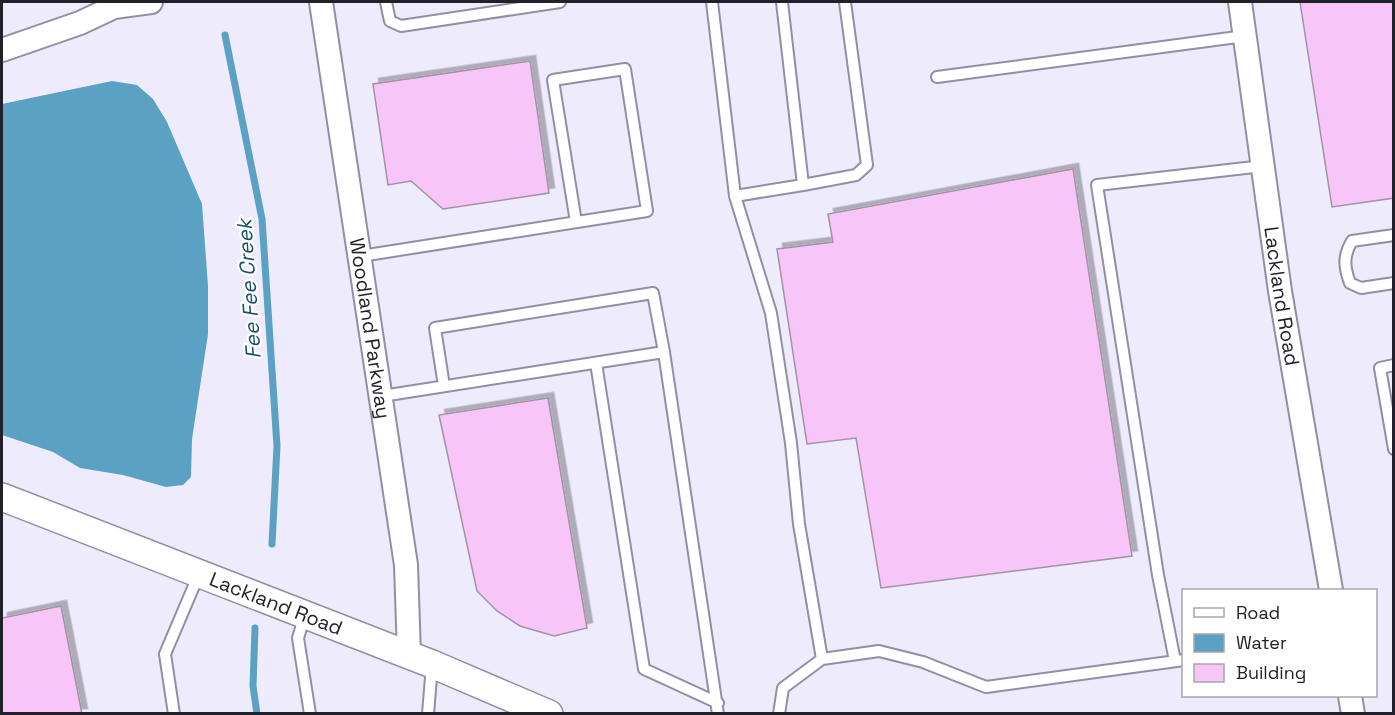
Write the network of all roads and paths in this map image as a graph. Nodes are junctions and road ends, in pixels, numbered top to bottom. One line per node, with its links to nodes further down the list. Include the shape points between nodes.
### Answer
1 (151, 2): 10 (street, via 114,7)
2 (321, 2): 17 (street, Woodland Parkway)
3 (386, 2): 4 (lane, via 390,21 401,26)
4 (560, 2)
5 (712, 2): 14 (lane)
6 (782, 2): 13 (lane)
7 (845, 2): 13 (lane, via 867,165 856,175)
8 (1240, 2): 9 (street, Lackland Road)
9 (1245, 36): 11 (lane); 12 (street, Lackland Road)
10 (2, 50)
11 (937, 77)
12 (1263, 166): 27 (street, Lackland Road, via 1301,425); 31 (lane, via 1097,185 1158,575)
13 (803, 185): 14 (lane)
14 (735, 196): 29 (lane, via 771,313)
15 (576, 222): 15 (lane, via 647,211 625,69 553,80); 17 (lane)
16 (1394, 235): 18 (lane, via 1352,241 1345,252 1345,269 1350,283 1361,288)
17 (361, 256): 23 (street, Woodland Parkway)
18 (1394, 283)
19 (664, 352): 20 (lane); 22 (lane, via 653,292 435,328); 34 (lane)
20 (596, 363): 22 (lane); 34 (lane, via 644,669)
21 (1394, 365): 24 (lane, via 1380,368)
22 (444, 386): 23 (lane)
23 (382, 396): 30 (street, Woodland Parkway)
24 (1394, 449)
25 (2, 497): 26 (street, Lackland Road)
26 (199, 574): 28 (street, Lackland Road); 35 (lane, via 165,654)
27 (1331, 589)
28 (305, 615): 30 (street, Lackland Road); 36 (lane, via 298,638)
29 (822, 659): 31 (lane, via 879,651 923,662 986,687); 39 (lane, via 783,688)
30 (420, 660): 33 (street, Lackland Road); 37 (lane)
31 (1179, 660)
32 (1350, 697): 40 (street)
33 (509, 706): 38 (street, Lackland Road)
34 (718, 708)
35 (174, 714)
36 (310, 714)
37 (428, 714)
38 (549, 714)
39 (779, 714)
40 (1353, 714)

